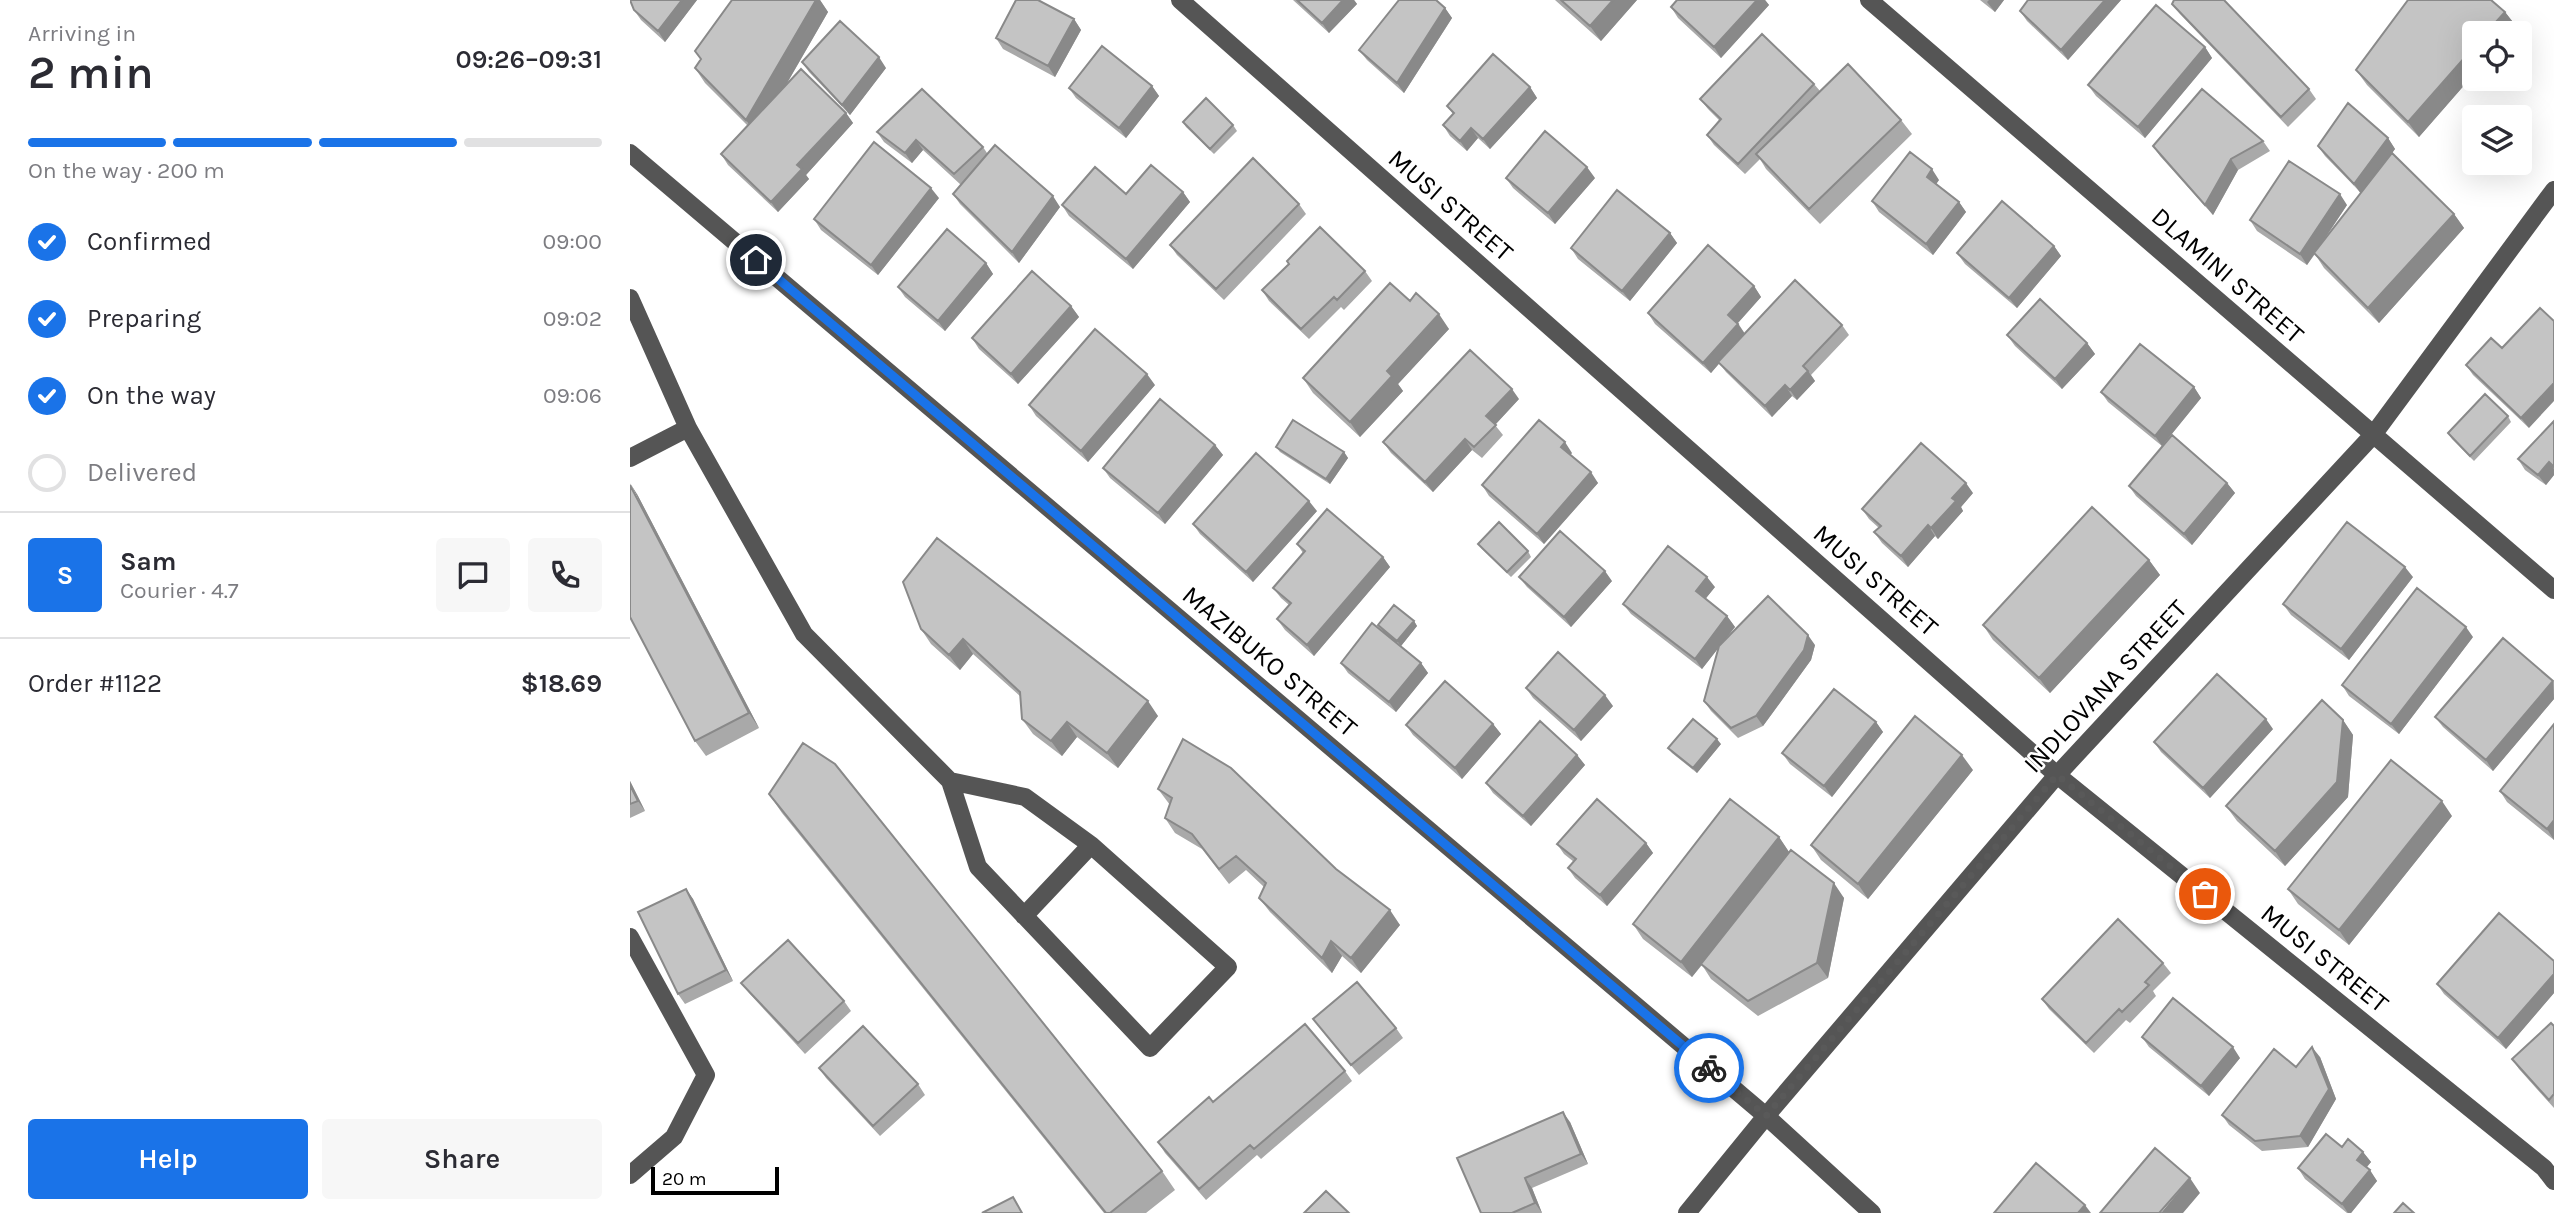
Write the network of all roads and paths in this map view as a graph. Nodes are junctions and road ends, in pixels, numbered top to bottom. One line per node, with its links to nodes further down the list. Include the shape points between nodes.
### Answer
1 (1180, 0): 10 (street, MUSI STREET)
2 (1869, 0): 7 (street, DLAMINI STREET)
3 (630, 153): 15 (street, MAZIBUKO STREET)
4 (2554, 190): 7 (street, INDLOVANA STREET)
5 (630, 298): 6 (street)
6 (688, 428): 8 (street); 11 (street, via 804,634)
7 (2373, 436): 9 (street, DLAMINI STREET); 10 (street, INDLOVANA STREET)
8 (630, 458)
9 (2554, 590)
10 (2057, 775): 15 (street, INDLOVANA STREET); 17 (street, MUSI STREET, via 2533,1159)
11 (950, 781): 12 (street, via 1025,797); 13 (street, via 978,867)
12 (1091, 845): 13 (street); 13 (street, via 1228,967 1150,1048)
13 (1024, 915)
14 (630, 937): 16 (street, via 706,1075 674,1137)
15 (1766, 1116): 18 (street, INDLOVANA STREET); 19 (street, MAZIBUKO STREET)
16 (630, 1175)
17 (2554, 1181)
18 (1687, 1213)
19 (1872, 1213)

